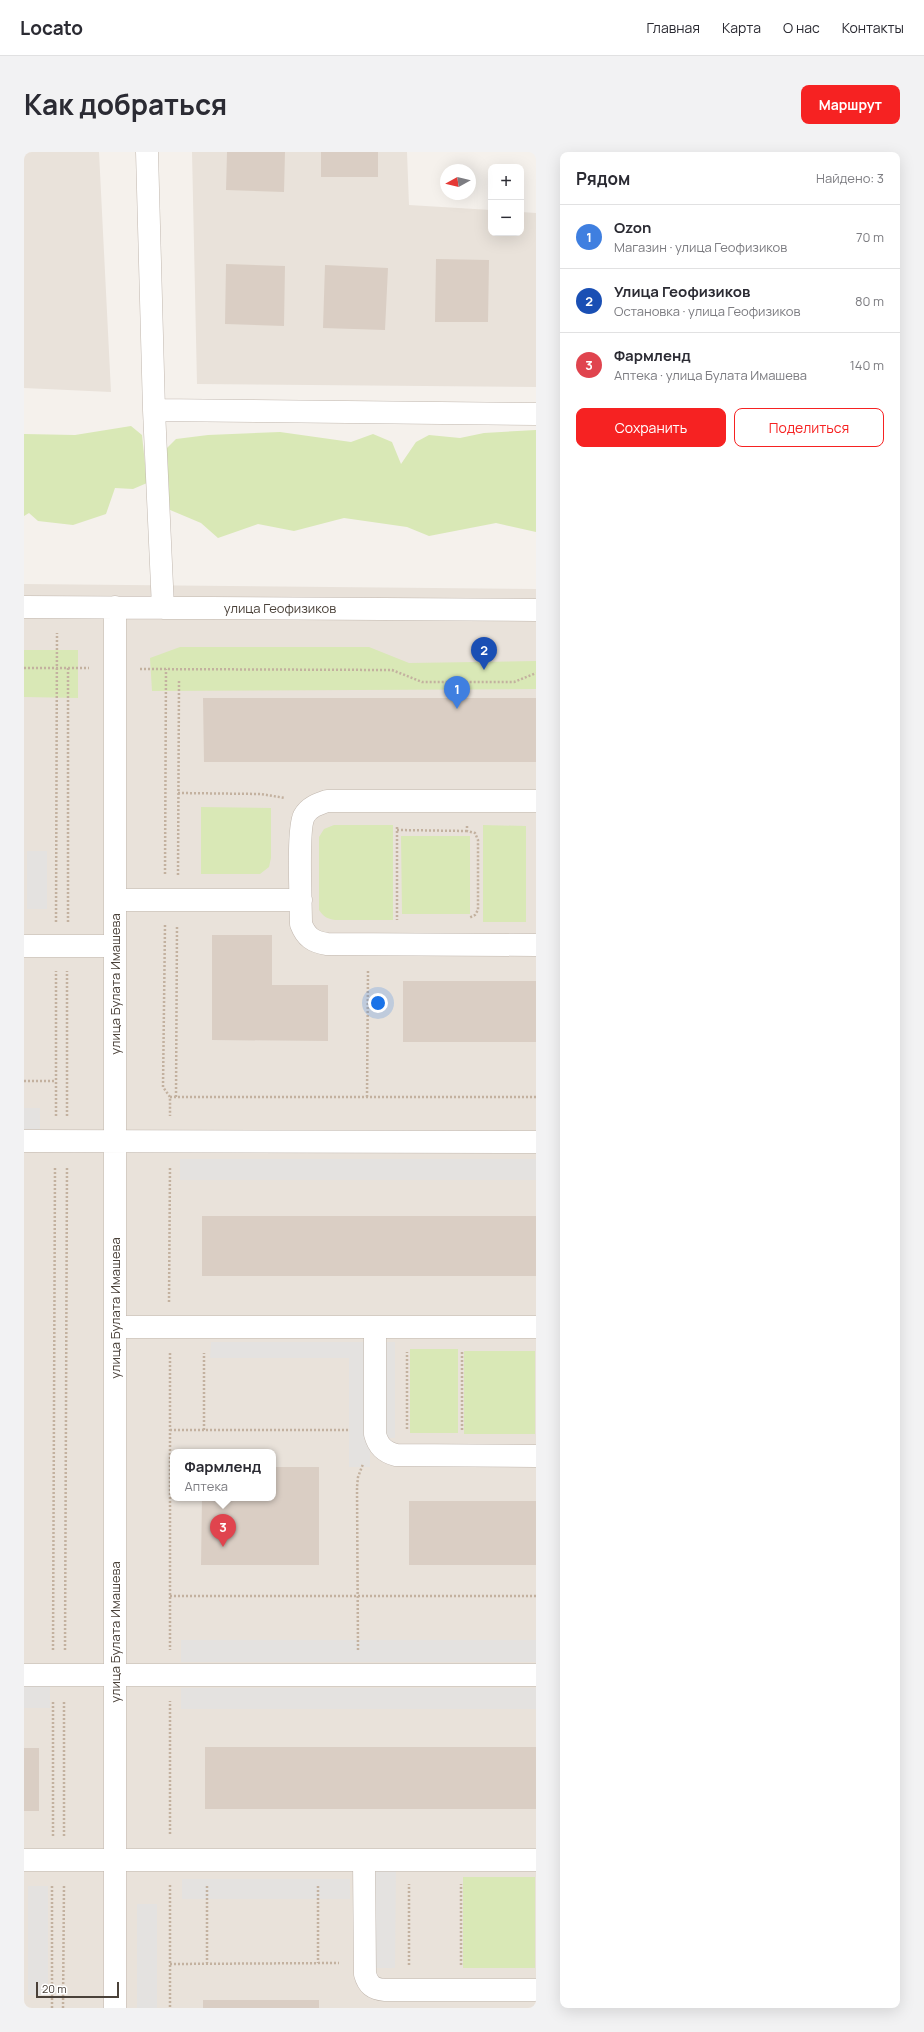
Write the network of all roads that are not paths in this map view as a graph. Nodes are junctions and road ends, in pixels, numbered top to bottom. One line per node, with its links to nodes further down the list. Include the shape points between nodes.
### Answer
1 (147, 152): 2 (street)
2 (154, 410): 3 (street); 6 (street)
3 (536, 414)
4 (24, 607): 5 (street, улица Геофизиков)
5 (115, 607): 6 (street, улица Геофизиков); 9 (street, улица Булата Имашева)
6 (163, 608): 7 (street, улица Геофизиков)
7 (536, 610)
8 (536, 801): 10 (street, via 327,801 316,804 309,810 301,826)
9 (115, 900): 10 (street); 13 (street, улица Булата Имашева)
10 (301, 900): 11 (street, via 301,924 305,934 311,940 327,944)
11 (536, 944)
12 (24, 946): 13 (street)
13 (115, 946): 15 (street, улица Булата Имашева)
14 (24, 1141): 15 (street)
15 (115, 1141): 16 (street); 17 (street, улица Булата Имашева)
16 (536, 1142)
17 (115, 1327): 18 (street); 22 (street, улица Булата Имашева)
18 (375, 1327): 19 (street); 20 (street, via 378,1438 389,1453 406,1456)
19 (536, 1327)
20 (536, 1456)
21 (24, 1675): 22 (street)
22 (115, 1675): 23 (street); 25 (street, улица Булата Имашева)
23 (536, 1675)
24 (24, 1860): 25 (street)
25 (115, 1860): 26 (street); 29 (street, улица Булата Имашева)
26 (364, 1860): 27 (street); 28 (street, via 365,1974 371,1986 376,1989 409,1990)
27 (536, 1860)
28 (536, 1990)
29 (115, 2008)

